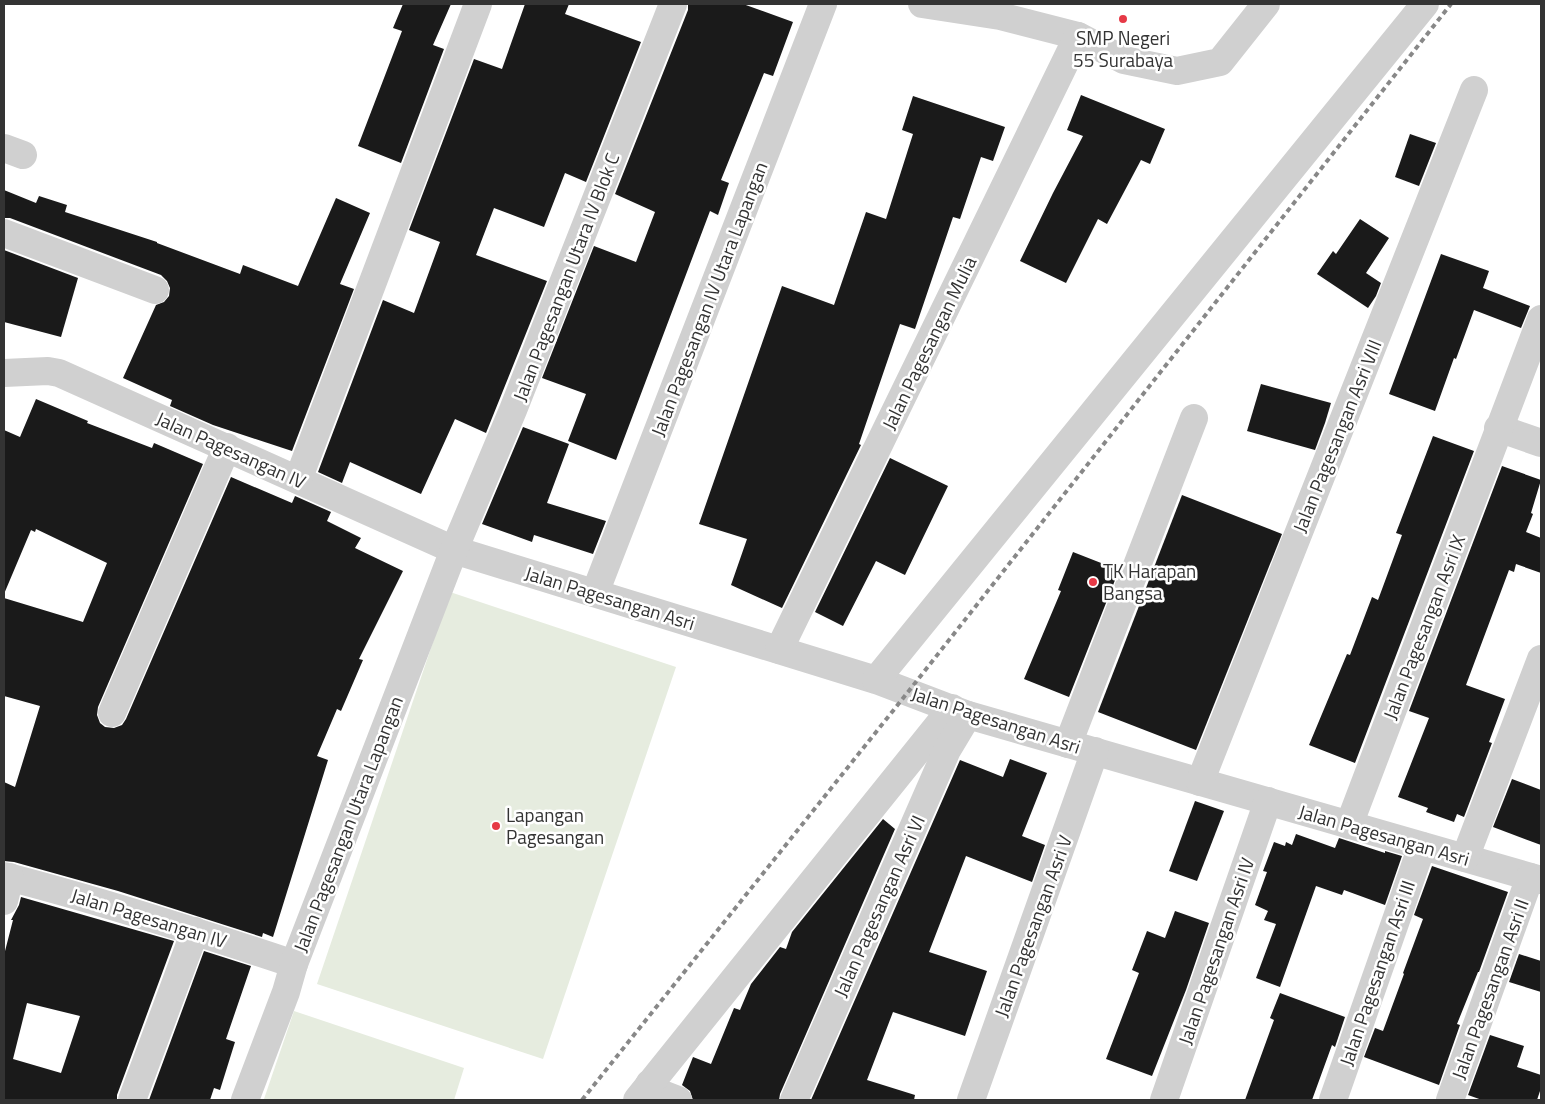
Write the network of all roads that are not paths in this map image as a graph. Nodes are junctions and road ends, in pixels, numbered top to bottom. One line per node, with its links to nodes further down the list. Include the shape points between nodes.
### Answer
1 (478, 4): 17 (street)
2 (673, 4): 18 (street, Jalan Pagesangan Utara IV Blok C, via 513,410)
3 (822, 4): 19 (street, Jalan Pagesangan IV Utara Lapangan)
4 (1266, 4): 7 (street, via 1220,62 1177,71 1124,60)
5 (1425, 4): 22 (street)
6 (938, 5): 7 (street, via 1000,16)
7 (1078, 36): 20 (street, Jalan Pagesangan Mulia)
8 (1474, 90): 27 (street, Jalan Pagesangan Asri VIII)
9 (4, 233): 10 (street)
10 (155, 290)
11 (1541, 320): 14 (street, Jalan Pagesangan Asri IX)
12 (4, 373): 16 (street, Jalan Pagesangan IV, via 59,373)
13 (1194, 418): 25 (street)
14 (1498, 428): 15 (street); 29 (street, Jalan Pagesangan Asri IX)
15 (1541, 443)
16 (226, 447): 17 (street, Jalan Pagesangan IV); 24 (street)
17 (298, 480): 18 (street, Jalan Pagesangan IV)
18 (454, 550): 19 (street, Jalan Pagesangan Asri); 35 (street, Jalan Pagesangan Utara Lapangan)
19 (595, 593): 20 (street, Jalan Pagesangan Asri)
20 (779, 650): 22 (street, Jalan Pagesangan Asri)
21 (1541, 659): 31 (street)
22 (876, 680): 23 (street, Jalan Pagesangan Asri)
23 (960, 712): 25 (street, Jalan Pagesangan Asri); 36 (street); 39 (street, Jalan Pagesangan Asri VI, via 947,750)
24 (112, 713)
25 (1068, 744): 26 (street, Jalan Pagesangan Asri)
26 (1096, 751): 27 (street, Jalan Pagesangan Asri); 40 (street, Jalan Pagesangan Asri V)
27 (1200, 782): 28 (street, Jalan Pagesangan Asri)
28 (1268, 801): 29 (street, Jalan Pagesangan Asri); 41 (street, Jalan Pagesangan Asri IV)
29 (1349, 825): 30 (street, Jalan Pagesangan Asri)
30 (1422, 846): 31 (street, Jalan Pagesangan Asri); 42 (street, Jalan Pagesangan Asri III)
31 (1465, 858): 32 (street, Jalan Pagesangan Asri)
32 (1535, 878): 43 (street, Jalan Pagesangan Asri II)
33 (6, 884): 34 (street, Jalan Pagesangan IV, via 72,894)
34 (195, 931): 35 (street, Jalan Pagesangan IV); 37 (street)
35 (294, 964): 38 (street, Jalan Pagesangan Utara Lapangan)
36 (656, 1096)
37 (132, 1100)
38 (244, 1100)
39 (794, 1100)
40 (971, 1100)
41 (1164, 1100)
42 (1333, 1100)
43 (1450, 1100)

